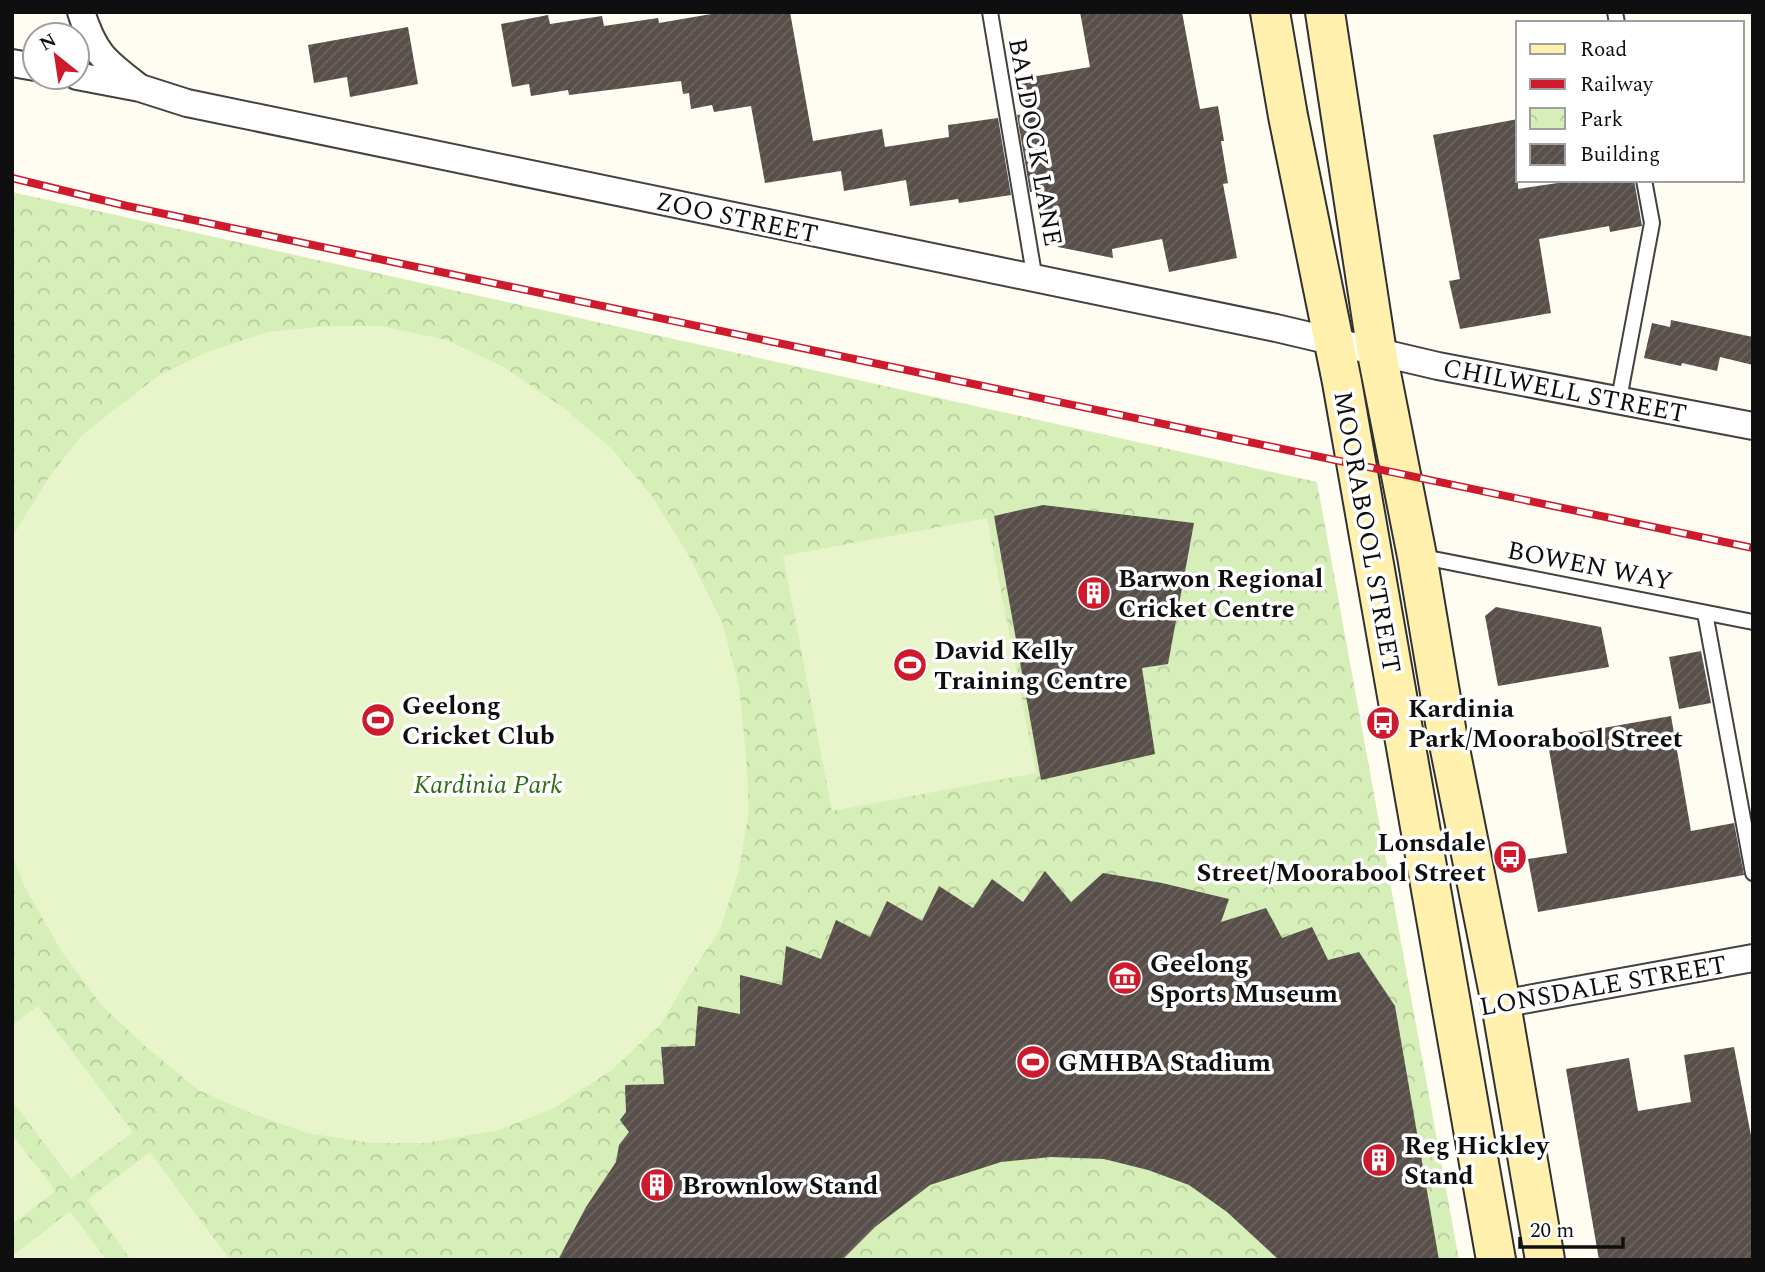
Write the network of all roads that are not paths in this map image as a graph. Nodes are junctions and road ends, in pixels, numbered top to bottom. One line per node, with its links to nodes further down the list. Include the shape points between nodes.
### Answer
1 (81, 12): 6 (street, ZOO STREET, via 97,51)
2 (990, 12): 8 (lane, BALDOCK LANE)
3 (1270, 12): 9 (street, MOORABOOL STREET)
4 (1325, 12): 10 (street, MOORABOOL STREET)
5 (91, 79): 6 (street, ZOO STREET)
6 (140, 88): 8 (street, ZOO STREET, via 187,103)
7 (1644, 182): 11 (lane, via 1652,223)
8 (1035, 279): 9 (street, ZOO STREET)
9 (1334, 342): 10 (street, CHILWELL STREET); 19 (street, MOORABOOL STREET)
10 (1377, 353): 11 (street, CHILWELL STREET); 13 (street, MOORABOOL STREET)
11 (1619, 399): 12 (street, CHILWELL STREET)
12 (1753, 426)
13 (1417, 556): 14 (lane, BOWEN WAY); 18 (street, MOORABOOL STREET)
14 (1705, 612): 15 (lane, BOWEN WAY); 16 (lane)
15 (1753, 622)
16 (1753, 873)
17 (1753, 958): 18 (street, LONSDALE STREET)
18 (1501, 1003): 19 (street, LONSDALE STREET); 21 (street, MOORABOOL STREET)
19 (1452, 1011): 20 (street, MOORABOOL STREET)
20 (1496, 1260)
21 (1545, 1260)

